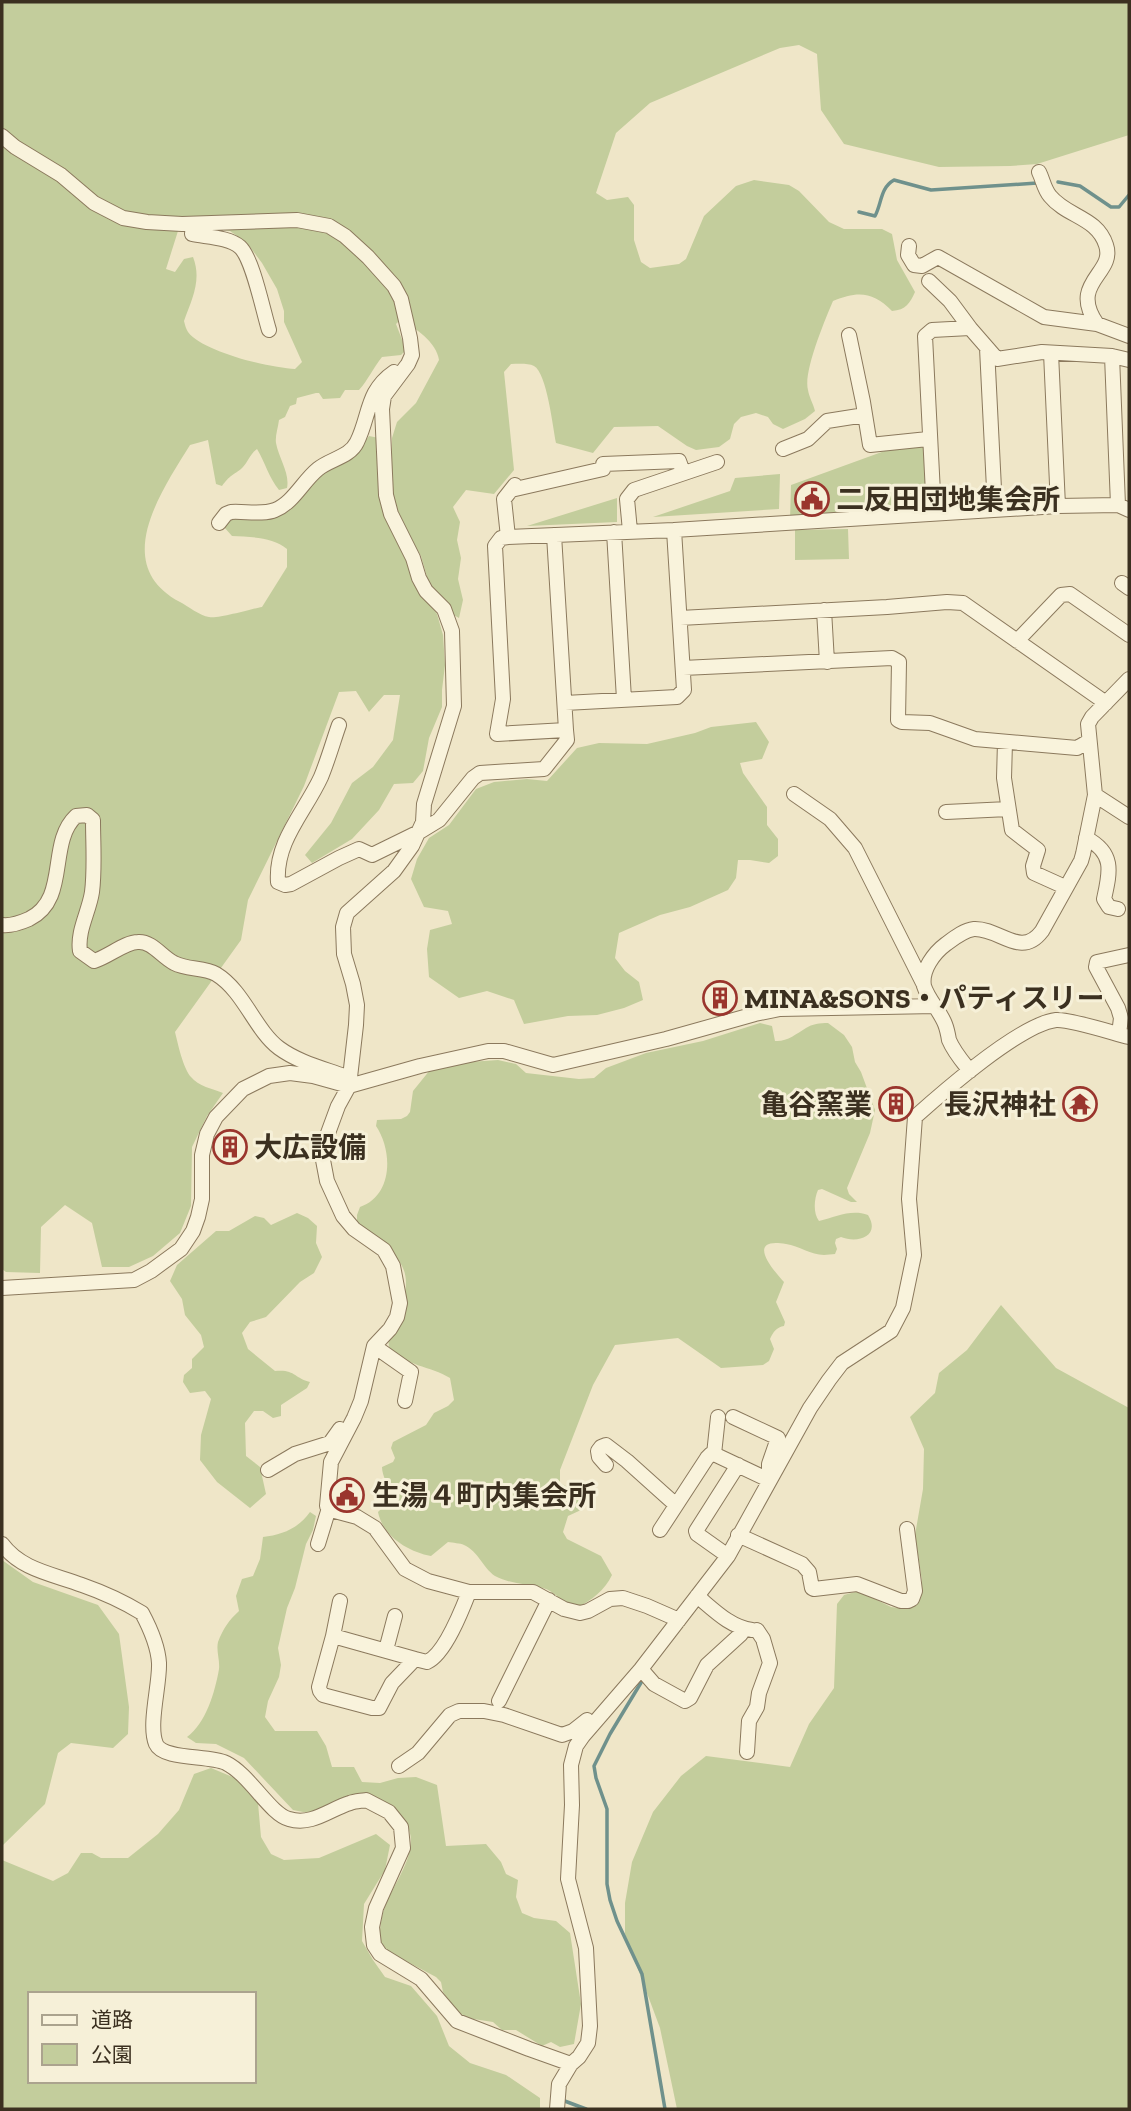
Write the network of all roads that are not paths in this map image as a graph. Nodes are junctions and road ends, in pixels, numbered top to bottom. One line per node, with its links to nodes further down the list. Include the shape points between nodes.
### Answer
1 (2, 136): 3 (street, via 94,203 123,218)
2 (1039, 172): 6 (street, via 1048,195 1095,226 1107,248 1107,257 1088,291 1087,305)
3 (193, 224): 8 (street, via 192,234 242,248); 15 (street, via 297,220 329,226 345,236 401,299 412,355)
4 (909, 246): 6 (street, via 914,265 938,257 1044,317)
5 (929, 281): 7 (street)
6 (1097, 324): 10 (street)
7 (971, 328): 11 (street); 17 (street, via 932,330 925,336)
8 (269, 330)
9 (849, 335): 16 (street)
10 (1129, 336)
11 (987, 348): 12 (street, via 997,359); 23 (street)
12 (1051, 353): 13 (street); 21 (street)
13 (1112, 356): 14 (street); 22 (street)
14 (1129, 360)
15 (401, 372): 25 (street, via 387,376 374,393 358,441 347,454 317,469 274,511 231,512); 50 (street, via 384,396 382,410 386,495 419,578 444,609 452,631 454,706)
16 (865, 415): 17 (street, via 870,445); 18 (street, via 827,421 808,439)
17 (930, 440): 24 (street)
18 (783, 449)
19 (717, 462): 20 (street)
20 (683, 472): 27 (street, via 634,490 627,499); 30 (street, via 679,461 603,464 604,468 514,485 504,499)
21 (1058, 506): 22 (street); 23 (street)
22 (1124, 508)
23 (995, 509): 24 (street)
24 (934, 513): 26 (street)
25 (219, 523)
26 (674, 530): 27 (street); 32 (street)
27 (630, 531): 28 (street)
28 (614, 532): 29 (street); 38 (street)
29 (554, 535): 30 (street); 39 (street)
30 (508, 537): 42 (street, via 495,546 503,699 497,734)
31 (824, 610): 32 (street); 34 (street, via 963,603); 35 (street)
32 (680, 618): 36 (street)
33 (1129, 635): 34 (street, via 1070,594 1061,595)
34 (1017, 641): 40 (street)
35 (827, 662): 36 (street); 44 (street, via 899,662 898,720 930,723 975,739)
36 (683, 668): 38 (street, via 684,690 677,697)
37 (1129, 681): 40 (street)
38 (624, 699): 39 (street)
39 (565, 703): 42 (street)
40 (1106, 703): 43 (street, via 1090,720)
41 (339, 725): 50 (street, via 321,777 290,827 278,882 291,884 349,853 359,849 372,855)
42 (566, 730): 50 (street, via 567,740 544,769 480,773 439,820)
43 (1089, 741): 44 (street, via 1077,748); 46 (street)
44 (1005, 742): 47 (street)
45 (794, 794): 57 (street, via 830,819 855,848)
46 (1095, 795): 49 (street); 51 (street)
47 (1008, 809): 48 (street); 53 (street, via 1014,833 1038,850 1034,873)
48 (946, 813)
49 (1129, 817)
50 (418, 832): 62 (street, via 394,870 347,914 343,927 344,954 357,1005)
51 (1093, 841): 52 (street, via 1112,856); 53 (street); 54 (street, via 1105,855 1110,873 1104,902)
52 (1117, 877)
53 (1065, 887): 57 (street, via 1035,940 1014,942 989,930 971,929 942,947 929,962)
54 (1118, 909)
55 (2, 925): 62 (street, via 26,920 42,910 56,882 63,831 76,816 87,815 93,820 92,890 79,937 80,951 93,961 142,941 174,964 214,972 279,1048 344,1076)
56 (1129, 955): 59 (street, via 1097,962 1096,967)
57 (924, 985): 58 (street)
58 (935, 1006): 61 (street, via 955,1053); 62 (street, via 780,1009 553,1065 488,1051)
59 (1124, 1006): 60 (street)
60 (1124, 1036): 61 (street, via 1059,1020 1043,1023)
61 (970, 1071): 71 (street, via 915,1117 909,1199 914,1255 903,1308 891,1331 842,1363)
62 (349, 1086): 63 (street, via 313,1076 273,1074 231,1099 207,1134 202,1199 193,1231 181,1249 151,1271 113,1283); 64 (street, via 324,1144 323,1160 343,1216 384,1250 393,1265 400,1303 397,1317)
63 (2, 1288)
64 (374, 1346): 65 (street); 66 (street, via 417,1373)
65 (364, 1392): 70 (street, via 330,1443 295,1454); 73 (street, via 331,1462)
66 (405, 1401)
67 (713, 1454): 69 (street); 71 (street, via 726,1417 778,1438); 72 (street)
68 (606, 1465): 72 (street, via 598,1454 603,1445)
69 (737, 1465): 71 (street); 79 (street, via 696,1531)
70 (268, 1470)
71 (769, 1480): 76 (street)
72 (676, 1505): 75 (street)
73 (329, 1508): 78 (street); 80 (street, via 375,1528 405,1569 419,1578)
74 (907, 1529): 76 (street, via 915,1591 908,1601 857,1584 814,1589 802,1564)
75 (660, 1530)
76 (738, 1535): 79 (street)
77 (2, 1544): 95 (street, via 30,1568 85,1586 142,1613 159,1663 154,1733 156,1745 164,1753 224,1762 243,1773 288,1819 314,1819 366,1800 389,1812 401,1827 404,1847 376,1908 372,1927 380,1954 421,1979 457,2021)
78 (318, 1544)
79 (728, 1556): 81 (street)
80 (469, 1592): 82 (street, via 533,1592); 89 (street, via 437,1656 427,1662)
81 (697, 1597): 85 (street); 86 (street, via 727,1620)
82 (550, 1600): 85 (street, via 580,1613 622,1598); 91 (street)
83 (340, 1601): 87 (street)
84 (395, 1616): 88 (street)
85 (679, 1620): 90 (street)
86 (754, 1629): 90 (street, via 741,1634 707,1665 691,1698 665,1691); 93 (street, via 763,1639 770,1662 749,1721)
87 (333, 1636): 88 (street); 89 (street, via 319,1690 323,1695 379,1708 392,1683)
88 (386, 1650): 89 (street)
89 (415, 1659)
90 (641, 1669): 92 (street)
91 (499, 1701)
92 (608, 1707): 94 (street, via 602,1705 580,1727 562,1735 504,1715 458,1711); 95 (street, via 576,1746 571,1765 568,1879 586,1948 590,2026 588,2043)
93 (747, 1752)
94 (399, 1766)
95 (570, 2064): 96 (street, via 559,2084)
96 (556, 2109)

